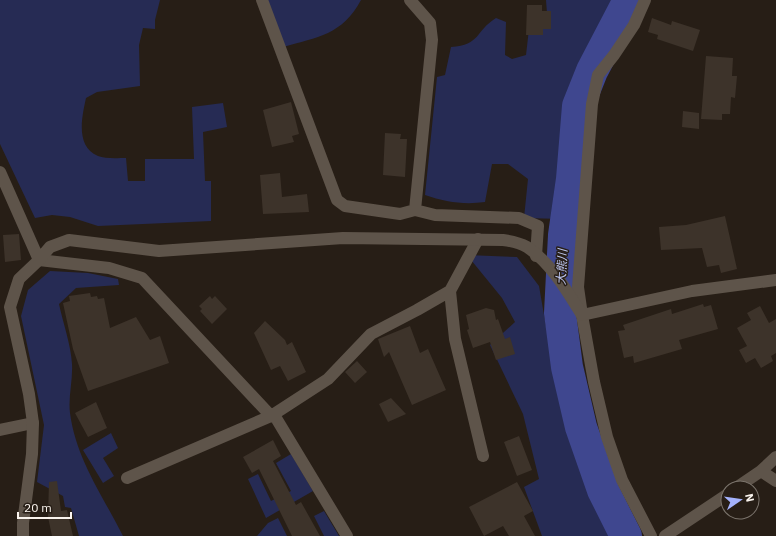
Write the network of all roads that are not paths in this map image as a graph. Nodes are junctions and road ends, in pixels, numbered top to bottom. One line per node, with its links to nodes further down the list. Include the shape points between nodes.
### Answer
1 (262, 0): 5 (street, via 337,200 344,206 400,214)
2 (410, 0): 5 (street, via 430,23 432,40)
3 (645, 0): 11 (street, via 634,26 598,75 592,104 578,288)
4 (0, 172): 8 (street)
5 (415, 210): 7 (street, via 435,215 519,218 538,226)
6 (478, 239): 7 (street, via 514,242 526,247); 8 (street, via 343,238 159,251 69,240 50,247); 10 (street)
7 (540, 259): 11 (street, via 564,286)
8 (39, 260): 12 (street, via 109,268 142,278); 13 (street, via 20,279 10,307)
9 (776, 280): 11 (street, via 692,291)
10 (450, 291): 12 (street, via 371,334 328,380); 15 (street, via 455,339)
11 (582, 315): 24 (street, via 607,437 622,480)
12 (271, 416): 18 (street); 23 (street, via 276,418)
13 (33, 423): 14 (street); 22 (street)
14 (0, 430)
15 (483, 456)
16 (776, 457): 17 (street)
17 (761, 471): 19 (street); 20 (street)
18 (127, 478)
19 (748, 480)
20 (776, 481)
21 (720, 499): 25 (street)
22 (23, 536)
23 (347, 536)
24 (651, 536)
25 (665, 536)

